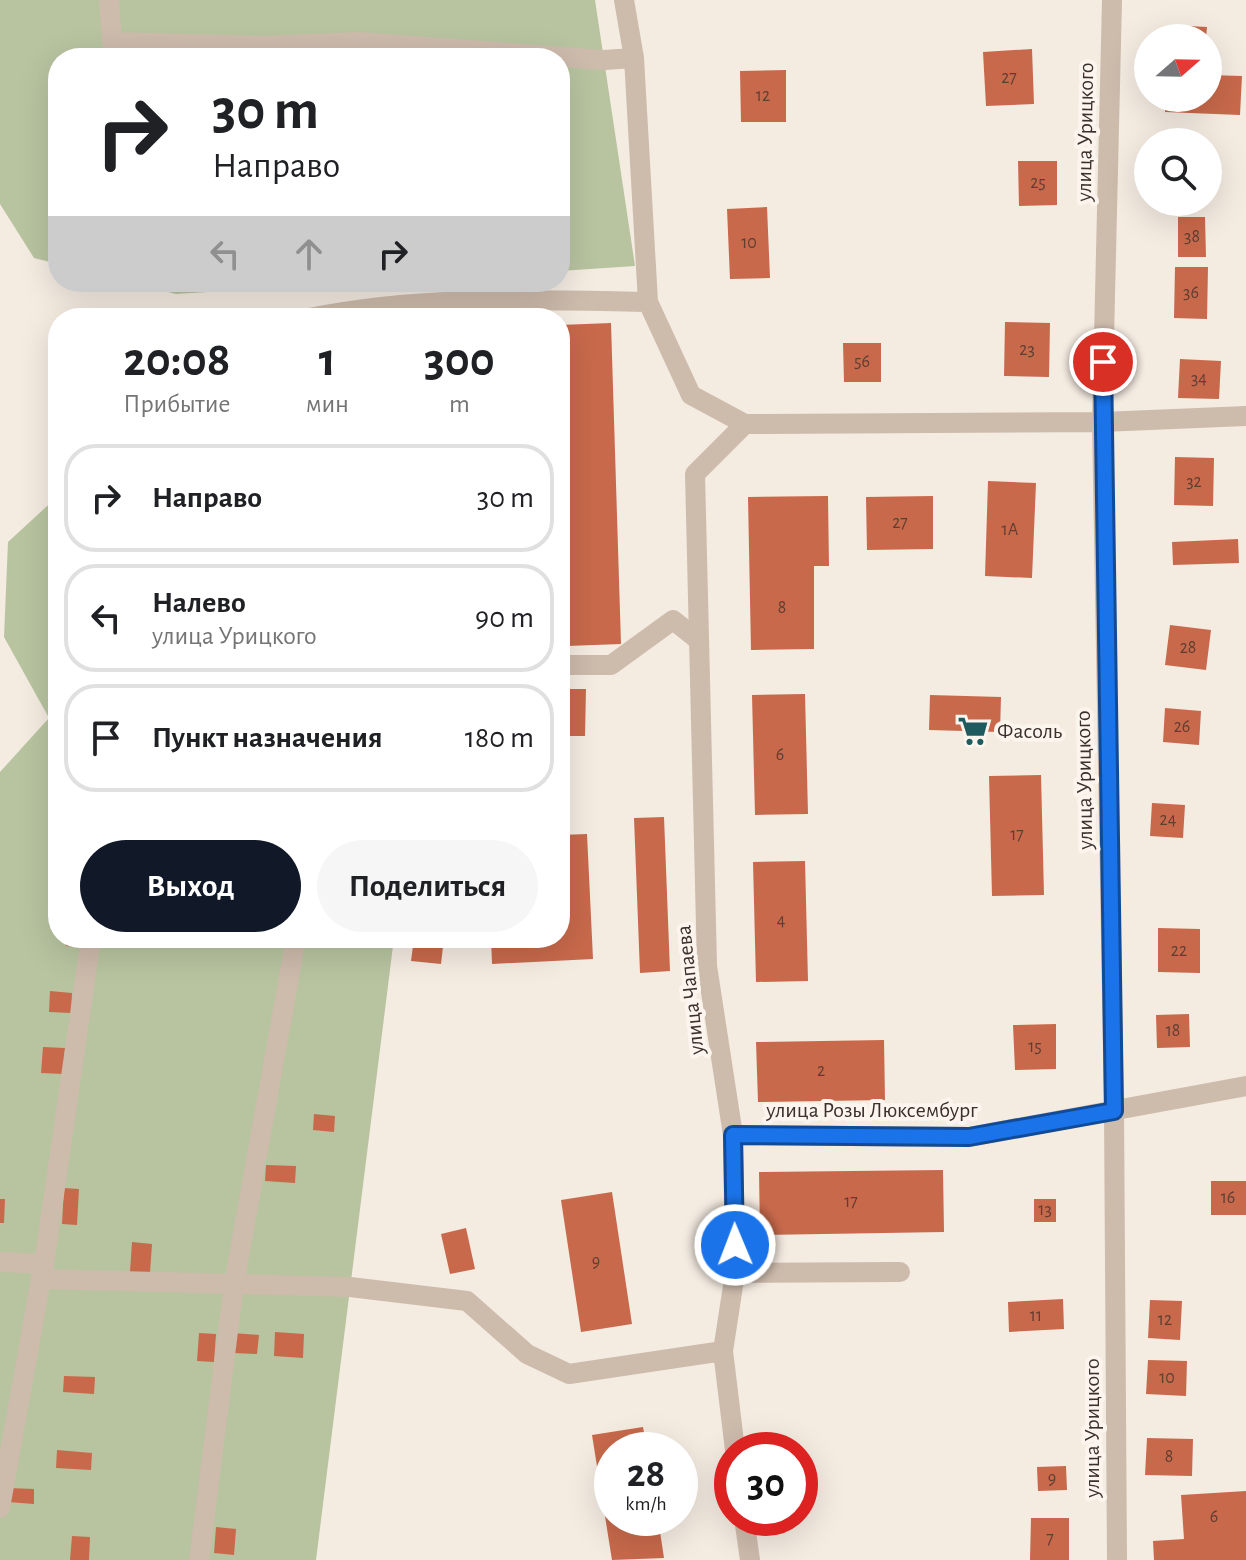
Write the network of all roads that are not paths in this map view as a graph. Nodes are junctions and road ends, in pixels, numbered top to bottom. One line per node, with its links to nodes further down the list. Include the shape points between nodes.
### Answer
1 (109, 0): 4 (street, via 112,42 359,42)
2 (624, 0): 6 (street)
3 (1112, 0): 10 (street, улица Урицкого)
4 (441, 48)
5 (570, 58): 6 (street)
6 (634, 58): 7 (street)
7 (648, 302): 8 (street); 11 (street, via 691,395)
8 (557, 308)
9 (1246, 416): 10 (street)
10 (1102, 422): 11 (street); 17 (street, улица Урицкого)
11 (745, 424): 12 (street, улица Чапаева, via 695,474)
12 (697, 639): 13 (street, via 673,620 611,665); 18 (street, улица Чапаева, via 707,966)
13 (570, 665)
14 (90, 948): 20 (street)
15 (294, 948): 23 (street)
16 (1246, 1086): 17 (street, улица Розы Люксембург)
17 (1114, 1111): 18 (street, улица Розы Люксембург, via 969,1137); 30 (street, улица Урицкого)
18 (733, 1135): 22 (street, улица Чапаева)
19 (0, 1262): 20 (street)
20 (43, 1272): 23 (street); 26 (street)
21 (900, 1272): 22 (street)
22 (735, 1273): 24 (street, улица Чапаева)
23 (234, 1284): 24 (street, via 350,1287 467,1301 527,1354 569,1374); 28 (street)
24 (723, 1351): 25 (street, улица Чапаева)
25 (733, 1432)
26 (0, 1508)
27 (747, 1536): 29 (street)
28 (199, 1560)
29 (750, 1560)
30 (1117, 1560)

